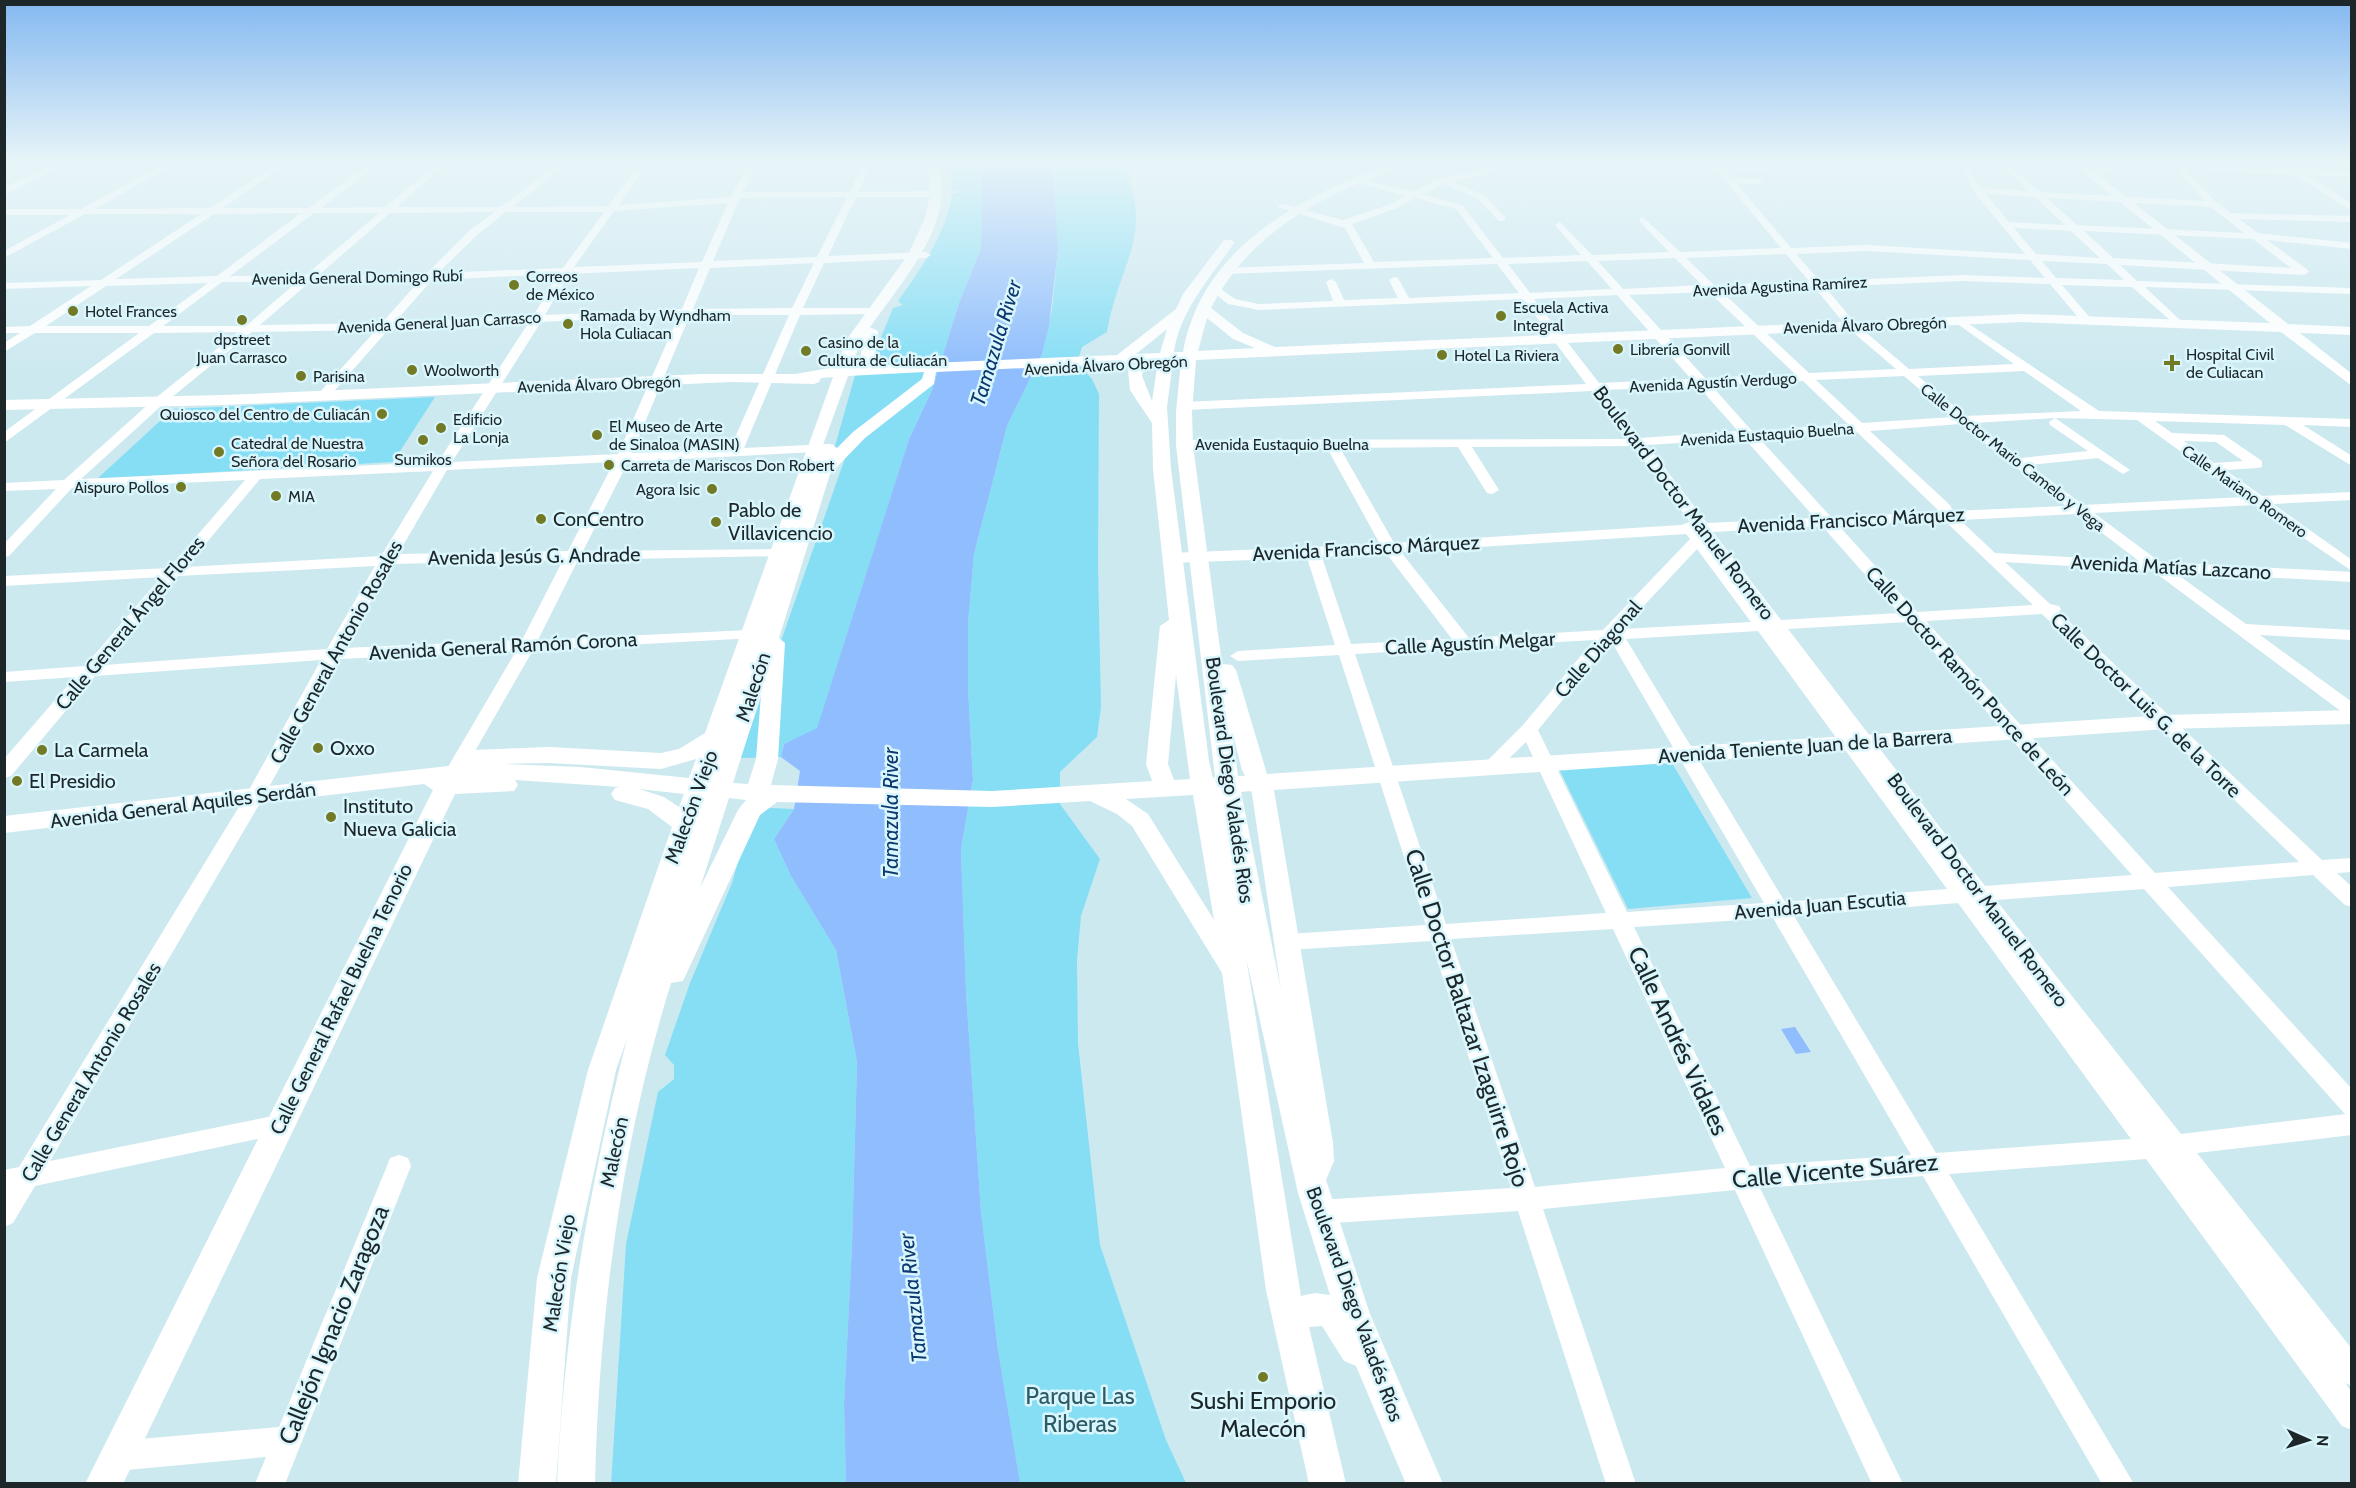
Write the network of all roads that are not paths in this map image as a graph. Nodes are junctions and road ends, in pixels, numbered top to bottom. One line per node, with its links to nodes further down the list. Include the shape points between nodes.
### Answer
1 (49, 230): 27 (street)
2 (181, 230): 44 (street)
3 (283, 230): 40 (street)
4 (364, 230): 41 (street)
5 (478, 230): 39 (street)
6 (595, 230): 37 (street, Calle General Antonio Rosales)
7 (721, 230): 34 (street, Calle General Rafael Buelna Tenorio)
8 (836, 230): 31 (street)
9 (927, 230): 28 (main road)
10 (933, 230): 28 (main road, Malecón)
11 (1248, 230): 57 (main road, Boulevard Diego Valadés Ríos, via 1228,242)
12 (1264, 230): 49 (main road, Boulevard Diego Valadés Ríos)
13 (1350, 230): 35 (street)
14 (1477, 230): 32 (street, Boulevard Doctor Manuel Romero)
15 (1565, 230): 30 (street, Calle Doctor Ramón Ponce de León)
16 (1654, 230): 26 (street, Calle Doctor Luis G. de la Torre)
17 (1772, 230): 25 (street, Calle Doctor Mario Camelo y Vega)
18 (2010, 230): 29 (street)
19 (2075, 230): 33 (street)
20 (2126, 230): 22 (street)
21 (2248, 230): 23 (street)
22 (2161, 232): 23 (street); 36 (main road)
23 (2256, 236): 24 (street); 38 (street)
24 (2352, 246)
25 (1787, 249): 26 (street); 29 (street, via 1866,248); 46 (street, Calle Doctor Mario Camelo y Vega)
26 (1677, 253): 30 (street); 50 (street, Calle Doctor Luis G. de la Torre)
27 (4, 255)
28 (920, 255): 31 (street, Avenida General Domingo Rubí); 66 (main road, Malecón)
29 (2031, 256): 33 (street); 43 (street)
30 (1588, 257): 32 (street); 53 (street, Calle Doctor Ramón Ponce de León)
31 (822, 258): 34 (street, Avenida General Domingo Rubí); 58 (street)
32 (1498, 260): 35 (street); 55 (street, Boulevard Doctor Manuel Romero)
33 (2108, 261): 36 (street); 45 (street)
34 (706, 264): 37 (street, Avenida General Domingo Rubí); 59 (street, Calle General Rafael Buelna Tenorio)
35 (1370, 264): 49 (street)
36 (2205, 266): 38 (street); 48 (main road)
37 (564, 272): 39 (street, Avenida General Domingo Rubí); 60 (street, Calle General Antonio Rosales)
38 (2304, 272): 51 (street)
39 (428, 276): 41 (street, Avenida General Domingo Rubí); 64 (street)
40 (218, 279): 41 (street, Avenida General Domingo Rubí); 44 (street, Avenida General Domingo Rubí); 72 (street)
41 (309, 279): 68 (street)
42 (1394, 280): 54 (street)
43 (2051, 280): 45 (street, Avenida Agustina Ramírez); 46 (street, Avenida Agustina Ramírez, via 1962,278); 61 (street)
44 (101, 282): 47 (street, Avenida General Domingo Rubí); 71 (street)
45 (2132, 283): 48 (street, Avenida Agustina Ramírez); 63 (street)
46 (1816, 284): 50 (street, Avenida Agustina Ramírez); 65 (street, Calle Doctor Mario Camelo y Vega)
47 (4, 286)
48 (2231, 287): 51 (street, Avenida Agustina Ramírez); 67 (main road)
49 (1214, 289): 54 (street, Avenida Agustina Ramírez, via 1223,298 1245,305 1336,293); 75 (main road, Boulevard Diego Valadés Ríos); 79 (main road, via 1247,342)
50 (1712, 289): 53 (street, Avenida Agustina Ramírez); 69 (street, Calle Doctor Luis G. de la Torre)
51 (2329, 290): 52 (street, Avenida Agustina Ramírez); 56 (street)
52 (2352, 291)
53 (1620, 293): 55 (street, Avenida Agustina Ramírez); 74 (street, Calle Doctor Ramón Ponce de León)
54 (1403, 296): 55 (street, Avenida Agustina Ramírez)
55 (1528, 296): 76 (street, Boulevard Doctor Manuel Romero)
56 (2344, 300)
57 (1180, 310): 81 (main road); 104 (main road, Boulevard Diego Valadés Ríos, via 1166,351)
58 (798, 312): 59 (street, Avenida General Juan Carrasco); 66 (street, Avenida General Juan Carrasco); 87 (street)
59 (685, 313): 60 (street, Avenida General Juan Carrasco); 91 (street, Calle General Rafael Buelna Tenorio)
60 (538, 317): 64 (street, Avenida General Juan Carrasco); 93 (street, Calle General Antonio Rosales)
61 (2086, 320): 62 (main road, Avenida Álvaro Obregón); 63 (main road, Avenida Álvaro Obregón)
62 (1960, 321): 65 (main road, Avenida Álvaro Obregón); 83 (street)
63 (2177, 323): 67 (main road, Avenida Álvaro Obregón)
64 (385, 326): 68 (street, Avenida General Juan Carrasco); 95 (street)
65 (1852, 326): 69 (main road, Avenida Álvaro Obregón); 85 (street, Calle Doctor Mario Camelo y Vega)
66 (871, 328): 84 (main road, via 867,362); 116 (main road, Malecón)
67 (2283, 328): 73 (main road, Avenida Álvaro Obregón); 90 (main road)
68 (249, 329): 72 (street, Avenida General Juan Carrasco); 97 (street)
69 (1756, 329): 74 (main road, Avenida Álvaro Obregón); 89 (street, Calle Doctor Luis G. de la Torre)
70 (4, 330): 71 (street, Avenida General Juan Carrasco)
71 (30, 331): 72 (street, Avenida General Juan Carrasco); 78 (street)
72 (152, 331): 99 (street)
73 (2352, 331)
74 (1657, 334): 76 (main road, Avenida Álvaro Obregón); 92 (street, Calle Doctor Ramón Ponce de León)
75 (1192, 337): 80 (main road, via 1214,330 1232,335 1235,345); 100 (main road, Boulevard Diego Valadés Ríos)
76 (1554, 339): 77 (main road, Avenida Álvaro Obregón); 94 (street, Boulevard Doctor Manuel Romero)
77 (1378, 348): 79 (main road, Avenida Álvaro Obregón); 80 (main road, Avenida Álvaro Obregón)
78 (4, 349)
79 (1276, 351): 80 (main road, Avenida Álvaro Obregón)
80 (1217, 356): 81 (main road, Avenida Álvaro Obregón); 82 (main road, Avenida Álvaro Obregón)
81 (1122, 358): 84 (main road, Avenida Álvaro Obregón)
82 (1149, 363): 86 (main road, Avenida Álvaro Obregón); 104 (main road, via 1136,369 1134,376)
83 (2026, 367): 85 (street, Avenida Agustín Verdugo); 101 (street)
84 (882, 370): 88 (main road, Avenida Álvaro Obregón)
85 (1907, 373): 89 (street, Avenida Agustín Verdugo); 105 (street, Calle Doctor Mario Camelo y Vega)
86 (930, 374): 88 (main road, Avenida Álvaro Obregón); 116 (main road, via 929,381 859,435)
87 (766, 377): 88 (main road, Avenida Álvaro Obregón); 91 (main road, Avenida Álvaro Obregón); 117 (street)
88 (833, 377): 116 (main road, via 818,388)
89 (1806, 377): 92 (street, Avenida Agustín Verdugo); 108 (street, Calle Doctor Luis G. de la Torre)
90 (2349, 378)
91 (657, 382): 93 (main road, Avenida Álvaro Obregón); 119 (street, Calle General Rafael Buelna Tenorio)
92 (1702, 383): 94 (street, Avenida Agustín Verdugo); 109 (street, Calle Doctor Ramón Ponce de León)
93 (492, 387): 95 (main road, Avenida Álvaro Obregón); 122 (street, Calle General Antonio Rosales)
94 (1592, 388): 100 (street, Avenida Agustín Verdugo); 112 (street, Boulevard Doctor Manuel Romero)
95 (323, 396): 96 (main road, Avenida Álvaro Obregón)
96 (175, 403): 97 (main road, Avenida Álvaro Obregón); 126 (street)
97 (157, 404): 99 (main road, Avenida Álvaro Obregón); 127 (street)
98 (4, 405): 99 (main road, Avenida Álvaro Obregón)
99 (51, 405): 111 (street)
100 (1184, 406): 113 (main road, Boulevard Diego Valadés Ríos)
101 (2094, 414): 102 (street, Avenida Eustaquio Buelna); 105 (street, Avenida Eustaquio Buelna)
102 (2138, 415): 103 (street, Avenida Eustaquio Buelna); 110 (street, Calle Mariano Romero)
103 (2287, 421): 107 (street, Avenida Eustaquio Buelna); 121 (street)
104 (1159, 422): 143 (main road, Boulevard Diego Valadés Ríos)
105 (1964, 422): 108 (street, Avenida Eustaquio Buelna); 120 (street, Calle Doctor Mario Camelo y Vega)
106 (2055, 422): 118 (street)
107 (2352, 423)
108 (1860, 428): 109 (street, Avenida Eustaquio Buelna); 133 (street, Calle Doctor Luis G. de la Torre)
109 (1749, 435): 112 (street, Avenida Eustaquio Buelna); 134 (street, Calle Doctor Ramón Ponce de León)
110 (2168, 437): 123 (street, Calle Mariano Romero); 123 (street, via 2219,438 2257,464)
111 (4, 439)
112 (1631, 443): 114 (street, Avenida Eustaquio Buelna); 135 (street, Boulevard Doctor Manuel Romero)
113 (1183, 444): 115 (street, Avenida Eustaquio Buelna); 141 (main road, Boulevard Diego Valadés Ríos)
114 (1463, 444): 115 (street, Avenida Eustaquio Buelna); 129 (street)
115 (1332, 445): 136 (street)
116 (822, 449): 117 (street); 139 (main road, Malecón Viejo); 154 (main road, Malecón)
117 (736, 452): 119 (street)
118 (2100, 454): 120 (street); 124 (street)
119 (623, 458): 122 (street); 140 (street, Calle General Rafael Buelna Tenorio)
120 (2018, 462): 132 (street, Calle Doctor Mario Camelo y Vega)
121 (2352, 462)
122 (446, 464): 125 (street); 142 (street, Calle General Antonio Rosales)
123 (2212, 467): 131 (street, Calle Mariano Romero)
124 (2124, 470)
125 (256, 475): 126 (street); 147 (street, Calle General Ángel Flores)
126 (85, 484): 127 (street)
127 (67, 485): 128 (street); 138 (street)
128 (4, 487)
129 (1492, 490)
130 (2352, 496): 131 (street, Avenida Francisco Márquez)
131 (2257, 500): 132 (street, Avenida Francisco Márquez); 146 (street, Calle Mariano Romero)
132 (2078, 508): 133 (street, Avenida Francisco Márquez); 145 (street, Calle Doctor Mario Camelo y Vega)
133 (1952, 513): 134 (street, Avenida Francisco Márquez); 144 (street, Calle Doctor Luis G. de la Torre)
134 (1827, 522): 135 (street, Avenida Francisco Márquez); 153 (street, Calle Doctor Ramón Ponce de León)
135 (1697, 532): 136 (street, Avenida Francisco Márquez); 155 (street, Boulevard Doctor Manuel Romero); 159 (street, Calle Diagonal)
136 (1389, 547): 137 (street, Avenida Francisco Márquez); 161 (street)
137 (1313, 552): 141 (street, Avenida Francisco Márquez); 162 (street, Calle Doctor Baltazar Izaguirre Rojo)
138 (4, 553)
139 (777, 553): 140 (street, Avenida Jesús G. Andrade); 158 (main road, Malecón Viejo)
140 (574, 556): 142 (street, Avenida Jesús G. Andrade); 160 (street, Calle General Rafael Buelna Tenorio)
141 (1199, 557): 143 (street, Avenida Francisco Márquez); 150 (main road, Boulevard Diego Valadés Ríos)
142 (388, 558): 147 (street, Avenida Jesús G. Andrade); 163 (street, Calle General Antonio Rosales)
143 (1171, 558): 152 (main road, Boulevard Diego Valadés Ríos)
144 (2000, 558): 145 (street, Avenida Matías Lazcano); 151 (street, Calle Doctor Luis G. de la Torre)
145 (2157, 567): 148 (street, Avenida Matías Lazcano); 156 (street, Calle Doctor Mario Camelo y Vega)
146 (2352, 567)
147 (174, 570): 149 (street, Avenida Jesús G. Andrade); 165 (street, Calle General Ángel Flores)
148 (2352, 577)
149 (4, 581)
150 (1205, 603): 180 (main road, via 1215,623); 208 (main road, Boulevard Diego Valadés Ríos, via 1252,926)
151 (2053, 609): 153 (street, Calle Agustín Melgar); 169 (street, Calle Doctor Luis G. de la Torre)
152 (1177, 611): 181 (main road, via 1171,619 1157,764); 197 (main road, Boulevard Diego Valadés Ríos)
153 (1914, 617): 155 (street, Calle Agustín Melgar); 171 (street, Calle Doctor Ramón Ponce de León)
154 (775, 618): 182 (main road); 198 (main road, Malecón)
155 (1768, 625): 159 (street, Calle Agustín Melgar); 173 (street, Boulevard Doctor Manuel Romero)
156 (2242, 629): 157 (street); 167 (street, Calle Doctor Mario Camelo y Vega)
157 (2352, 634)
158 (749, 635): 160 (street, Avenida General Ramón Corona); 172 (main road, Malecón Viejo)
159 (1611, 635): 161 (street, Calle Agustín Melgar); 170 (street, Calle Diagonal); 174 (street)
160 (528, 644): 163 (street, Avenida General Ramón Corona); 178 (street, Calle General Rafael Buelna Tenorio)
161 (1465, 644): 162 (street, Calle Agustín Melgar)
162 (1345, 650): 164 (street, Calle Agustín Melgar); 179 (street, Calle Doctor Baltazar Izaguirre Rojo)
163 (332, 654): 165 (street, Avenida General Ramón Corona); 184 (street, Calle General Antonio Rosales)
164 (1238, 656)
165 (91, 669): 166 (street, Avenida General Ramón Corona); 177 (street, Calle General Ángel Flores)
166 (4, 677)
167 (2352, 711)
168 (2352, 717): 169 (main road, Avenida Teniente Juan de la Barrera)
169 (2173, 722): 171 (main road, Avenida Teniente Juan de la Barrera); 188 (street, Calle Doctor Luis G. de la Torre)
170 (1529, 729): 175 (street, Calle Andrés Vidales); 176 (street, Calle Diagonal)
171 (2016, 732): 173 (main road, Avenida Teniente Juan de la Barrera); 189 (street, Calle Doctor Ramón Ponce de León)
172 (716, 736): 178 (main road, via 686,755 661,761 549,755); 185 (main road, Malecón Viejo)
173 (1857, 743): 174 (main road, Avenida Teniente Juan de la Barrera); 191 (street, Boulevard Doctor Manuel Romero)
174 (1686, 754): 175 (main road, Avenida Teniente Juan de la Barrera); 193 (street)
175 (1546, 765): 176 (main road, Avenida Teniente Juan de la Barrera); 194 (street, Calle Andrés Vidales)
176 (1489, 768): 179 (main road, Avenida Teniente Juan de la Barrera)
177 (4, 772)
178 (461, 772): 182 (main road, Avenida General Aquiles Serdán, via 580,775); 184 (main road, Avenida General Aquiles Serdán); 185 (main road, via 505,785 649,798 665,806); 201 (main road, Calle General Rafael Buelna Tenorio)
179 (1386, 775): 180 (main road, Avenida Teniente Juan de la Barrera); 195 (street, Calle Doctor Baltazar Izaguirre Rojo)
180 (1254, 783): 181 (main road, Avenida General Aquiles Serdán); 196 (main road, via 1264,794)
181 (1176, 789): 183 (main road, Avenida General Aquiles Serdán)
182 (766, 793): 183 (main road, Avenida General Aquiles Serdán, via 992,799); 198 (main road, via 750,810 676,969)
183 (1094, 794): 197 (main road, via 1125,808 1140,820)
184 (254, 798): 186 (main road, Avenida General Aquiles Serdán); 205 (street, Calle General Antonio Rosales)
185 (684, 824): 220 (main road, Malecón Viejo, via 602,1070 581,1151 554,1278)
186 (4, 825)
187 (2352, 865): 188 (street, Avenida Juan Escutia)
188 (2323, 867): 189 (street, Avenida Juan Escutia); 190 (street, Calle Doctor Luis G. de la Torre); 192 (street, Calle Doctor Luis G. de la Torre)
189 (2151, 880): 191 (street, Avenida Juan Escutia); 199 (street, Calle Doctor Ramón Ponce de León)
190 (2352, 887)
191 (1970, 893): 193 (street, Avenida Juan Escutia); 202 (street, Boulevard Doctor Manuel Romero)
192 (2352, 900)
193 (1778, 909): 194 (street, Avenida Juan Escutia); 203 (street)
194 (1620, 919): 195 (street, Avenida Juan Escutia); 206 (street, Calle Andrés Vidales)
195 (1438, 931): 196 (street, Avenida Juan Escutia); 209 (street, Calle Doctor Baltazar Izaguirre Rojo)
196 (1288, 942): 208 (main road, via 1318,1143 1319,1161)
197 (1233, 975): 212 (main road, Boulevard Diego Valadés Ríos)
198 (648, 1010): 221 (main road, Malecón, via 622,1113 593,1270 580,1388)
199 (2352, 1106)
200 (2352, 1124): 202 (street, Calle Vicente Suárez)
201 (278, 1126): 205 (street); 217 (main road, Calle General Rafael Buelna Tenorio)
202 (2164, 1146): 203 (street, Calle Vicente Suárez); 213 (street, Boulevard Doctor Manuel Romero); 215 (street, Boulevard Doctor Manuel Romero)
203 (1927, 1163): 206 (street, Calle Vicente Suárez); 226 (street)
204 (399, 1166): 216 (street, Callejón Ignacio Zaragoza)
205 (29, 1176): 207 (street); 211 (street, Calle General Antonio Rosales)
206 (1743, 1178): 209 (street, Calle Vicente Suárez); 225 (street, Calle Andrés Vidales)
207 (4, 1181)
208 (1311, 1182): 210 (main road, Boulevard Diego Valadés Ríos)
209 (1527, 1199): 210 (street, Calle Vicente Suárez); 224 (street, Calle Doctor Baltazar Izaguirre Rojo)
210 (1318, 1212): 214 (main road, Boulevard Diego Valadés Ríos)
211 (4, 1215)
212 (1288, 1316): 214 (main road, via 1318,1309 1333,1312); 222 (main road, Boulevard Diego Valadés Ríos)
213 (2352, 1372)
214 (1388, 1401): 223 (main road, Boulevard Diego Valadés Ríos)
215 (2352, 1416)
216 (287, 1441): 217 (street); 219 (street, Callejón Ignacio Zaragoza)
217 (116, 1456): 218 (main road, Calle General Rafael Buelna Tenorio)
218 (103, 1484)
219 (270, 1484)
220 (537, 1484)
221 (576, 1484)
222 (1328, 1484)
223 (1425, 1484)
224 (1621, 1484)
225 (1888, 1484)
226 (2119, 1484)

